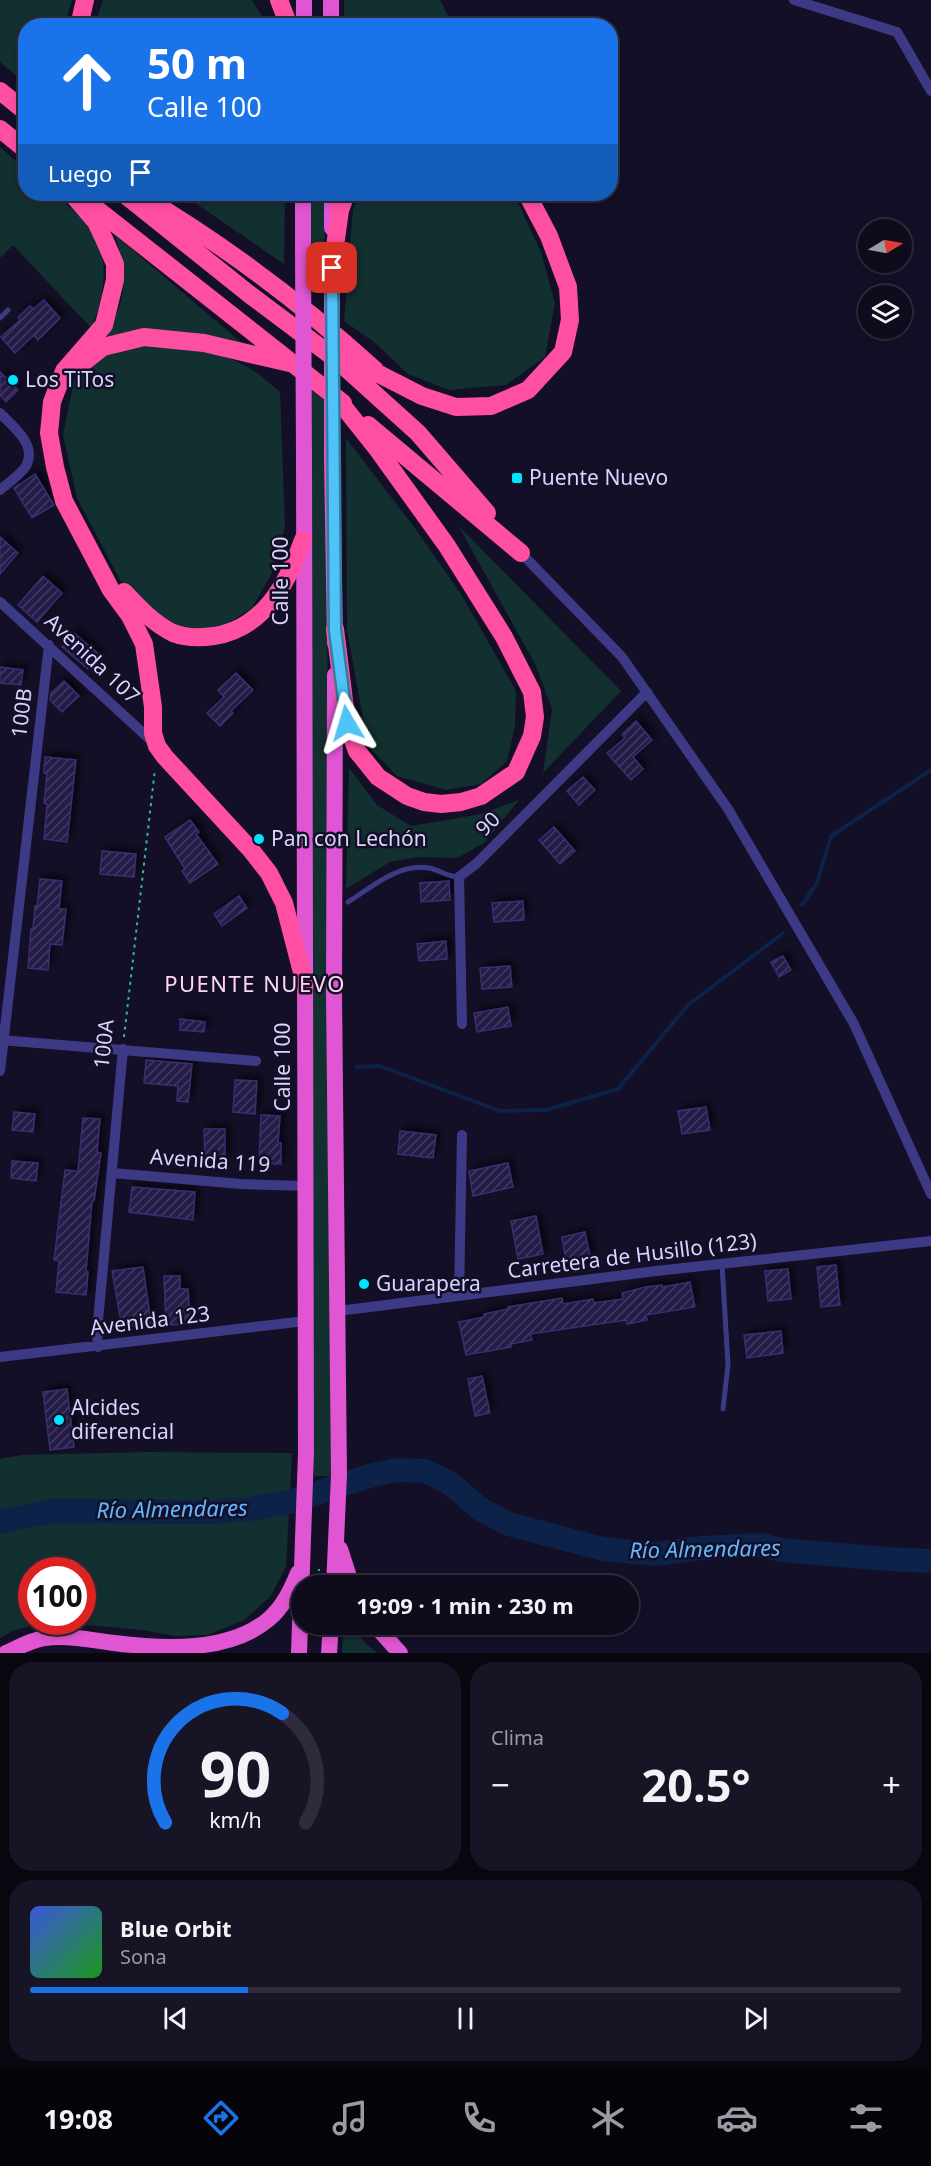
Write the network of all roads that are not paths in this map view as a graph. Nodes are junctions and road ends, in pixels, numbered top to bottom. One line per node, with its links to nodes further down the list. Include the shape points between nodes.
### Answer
1 (86, 0): 6 (highway)
2 (279, 0): 7 (highway)
3 (304, 0): 8 (highway)
4 (331, 0): 9 (highway)
5 (794, 0): 11 (street, via 897,32)
6 (81, 18)
7 (286, 18)
8 (304, 18)
9 (331, 18)
10 (0, 91): 12 (highway)
11 (931, 91)
12 (18, 106)
13 (0, 129): 14 (highway)
14 (18, 144)
15 (78, 201): 41 (highway, via 105,240 115,264 116,280 104,325 64,370 52,402 49,433 64,501 144,644)
16 (86, 201): 29 (highway)
17 (133, 201): 28 (highway)
18 (150, 201): 24 (highway)
19 (159, 201): 24 (highway)
20 (303, 201): 35 (highway, Calle 100, bridge)
21 (332, 201): 25 (highway)
22 (343, 201): 25 (highway)
23 (531, 201): 30 (highway, via 568,287 570,320 563,352 528,390 491,406 456,407 422,396)
24 (173, 214): 30 (highway, via 252,268)
25 (332, 268): 38 (highway, bridge)
26 (9, 310): 27 (lane)
27 (0, 318)
28 (337, 360): 30 (highway); 33 (highway)
29 (294, 364): 31 (highway); 35 (highway, via 204,343 144,337 103,347 80,366 64,391 58,429 72,502 117,585 151,620 175,634 198,638 248,624 284,586)
30 (379, 374): 33 (highway)
31 (339, 401): 36 (highway); 38 (highway, via 447,546 504,637 532,692 532,736 516,771 481,796 441,804 407,796 378,777 357,751 347,723)
32 (0, 413): 34 (street, via 30,451 27,465)
33 (418, 433): 36 (highway)
34 (0, 490)
35 (303, 540): 44 (highway, Calle 100)
36 (521, 553): 40 (street, via 622,657)
37 (0, 602): 39 (street, Avenida 107)
38 (335, 630): 57 (highway, via 334,994)
39 (49, 645): 41 (street, Avenida 107); 46 (street, 100B)
40 (647, 692): 42 (street, 90); 53 (street, via 728,809 854,1024)
41 (157, 746): 44 (highway, via 269,873 284,903)
42 (459, 877): 43 (lane, via 448,877 429,868 400,870); 45 (street)
43 (348, 902)
44 (305, 984): 52 (highway, Calle 100)
45 (462, 1024)
46 (1, 1040): 47 (street); 49 (street, 100B)
47 (123, 1049): 48 (street); 51 (street, 100A)
48 (256, 1061)
49 (0, 1071)
50 (462, 1135): 56 (street)
51 (112, 1173): 52 (street, Avenida 119); 59 (street, 100A)
52 (305, 1186): 58 (highway, Calle 100)
53 (931, 1194)
54 (931, 1241): 55 (street, Carretera de Husillo (123))
55 (722, 1264): 56 (street, Carretera de Husillo (123)); 61 (lane, via 728,1365)
56 (459, 1296): 57 (street, Carretera de Husillo (123))
57 (339, 1311): 62 (highway)
58 (305, 1321): 59 (street, Avenida 123); 63 (highway, Calle 100)
59 (98, 1347): 60 (street, Avenida 123)
60 (0, 1358)
61 (723, 1409)
62 (337, 1532): 64 (highway); 65 (highway)
63 (302, 1564): 68 (highway, via 288,1596 271,1618 245,1635 208,1645); 71 (highway, Calle 100)
64 (335, 1575)
65 (348, 1575)
66 (330, 1635): 72 (highway)
67 (384, 1635): 73 (highway)
68 (139, 1646): 69 (highway, via 62,1637 26,1643); 70 (highway)
69 (6, 1653)
70 (169, 1653)
71 (299, 1653)
72 (329, 1653)
73 (400, 1653)

